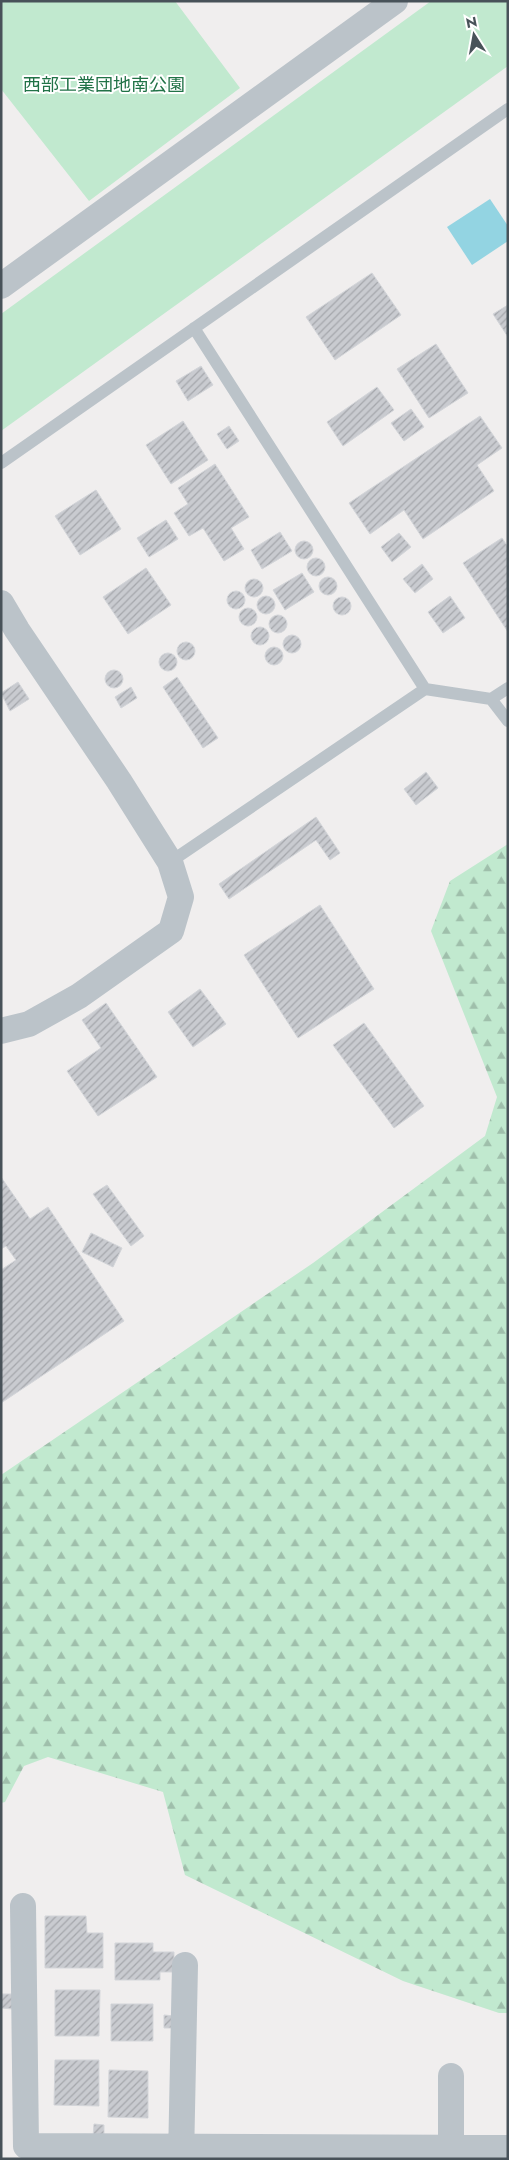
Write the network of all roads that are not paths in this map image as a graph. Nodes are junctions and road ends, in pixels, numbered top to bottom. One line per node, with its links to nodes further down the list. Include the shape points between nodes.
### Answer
1 (395, 1): 3 (street)
2 (508, 109): 4 (lane)
3 (1, 286)
4 (194, 328): 5 (lane); 8 (lane)
5 (1, 463)
6 (1, 603): 11 (street)
7 (508, 688): 9 (lane)
8 (425, 689): 9 (lane); 11 (lane)
9 (491, 699): 10 (lane)
10 (508, 721)
11 (170, 862): 12 (street, via 180,897 171,931 78,996 29,1024)
12 (1, 1031)
13 (23, 1906): 17 (street, via 26,2146)
14 (185, 1965): 17 (street)
15 (451, 2076): 18 (street)
16 (508, 2148): 18 (street)
17 (181, 2153): 18 (street)
18 (451, 2153)

